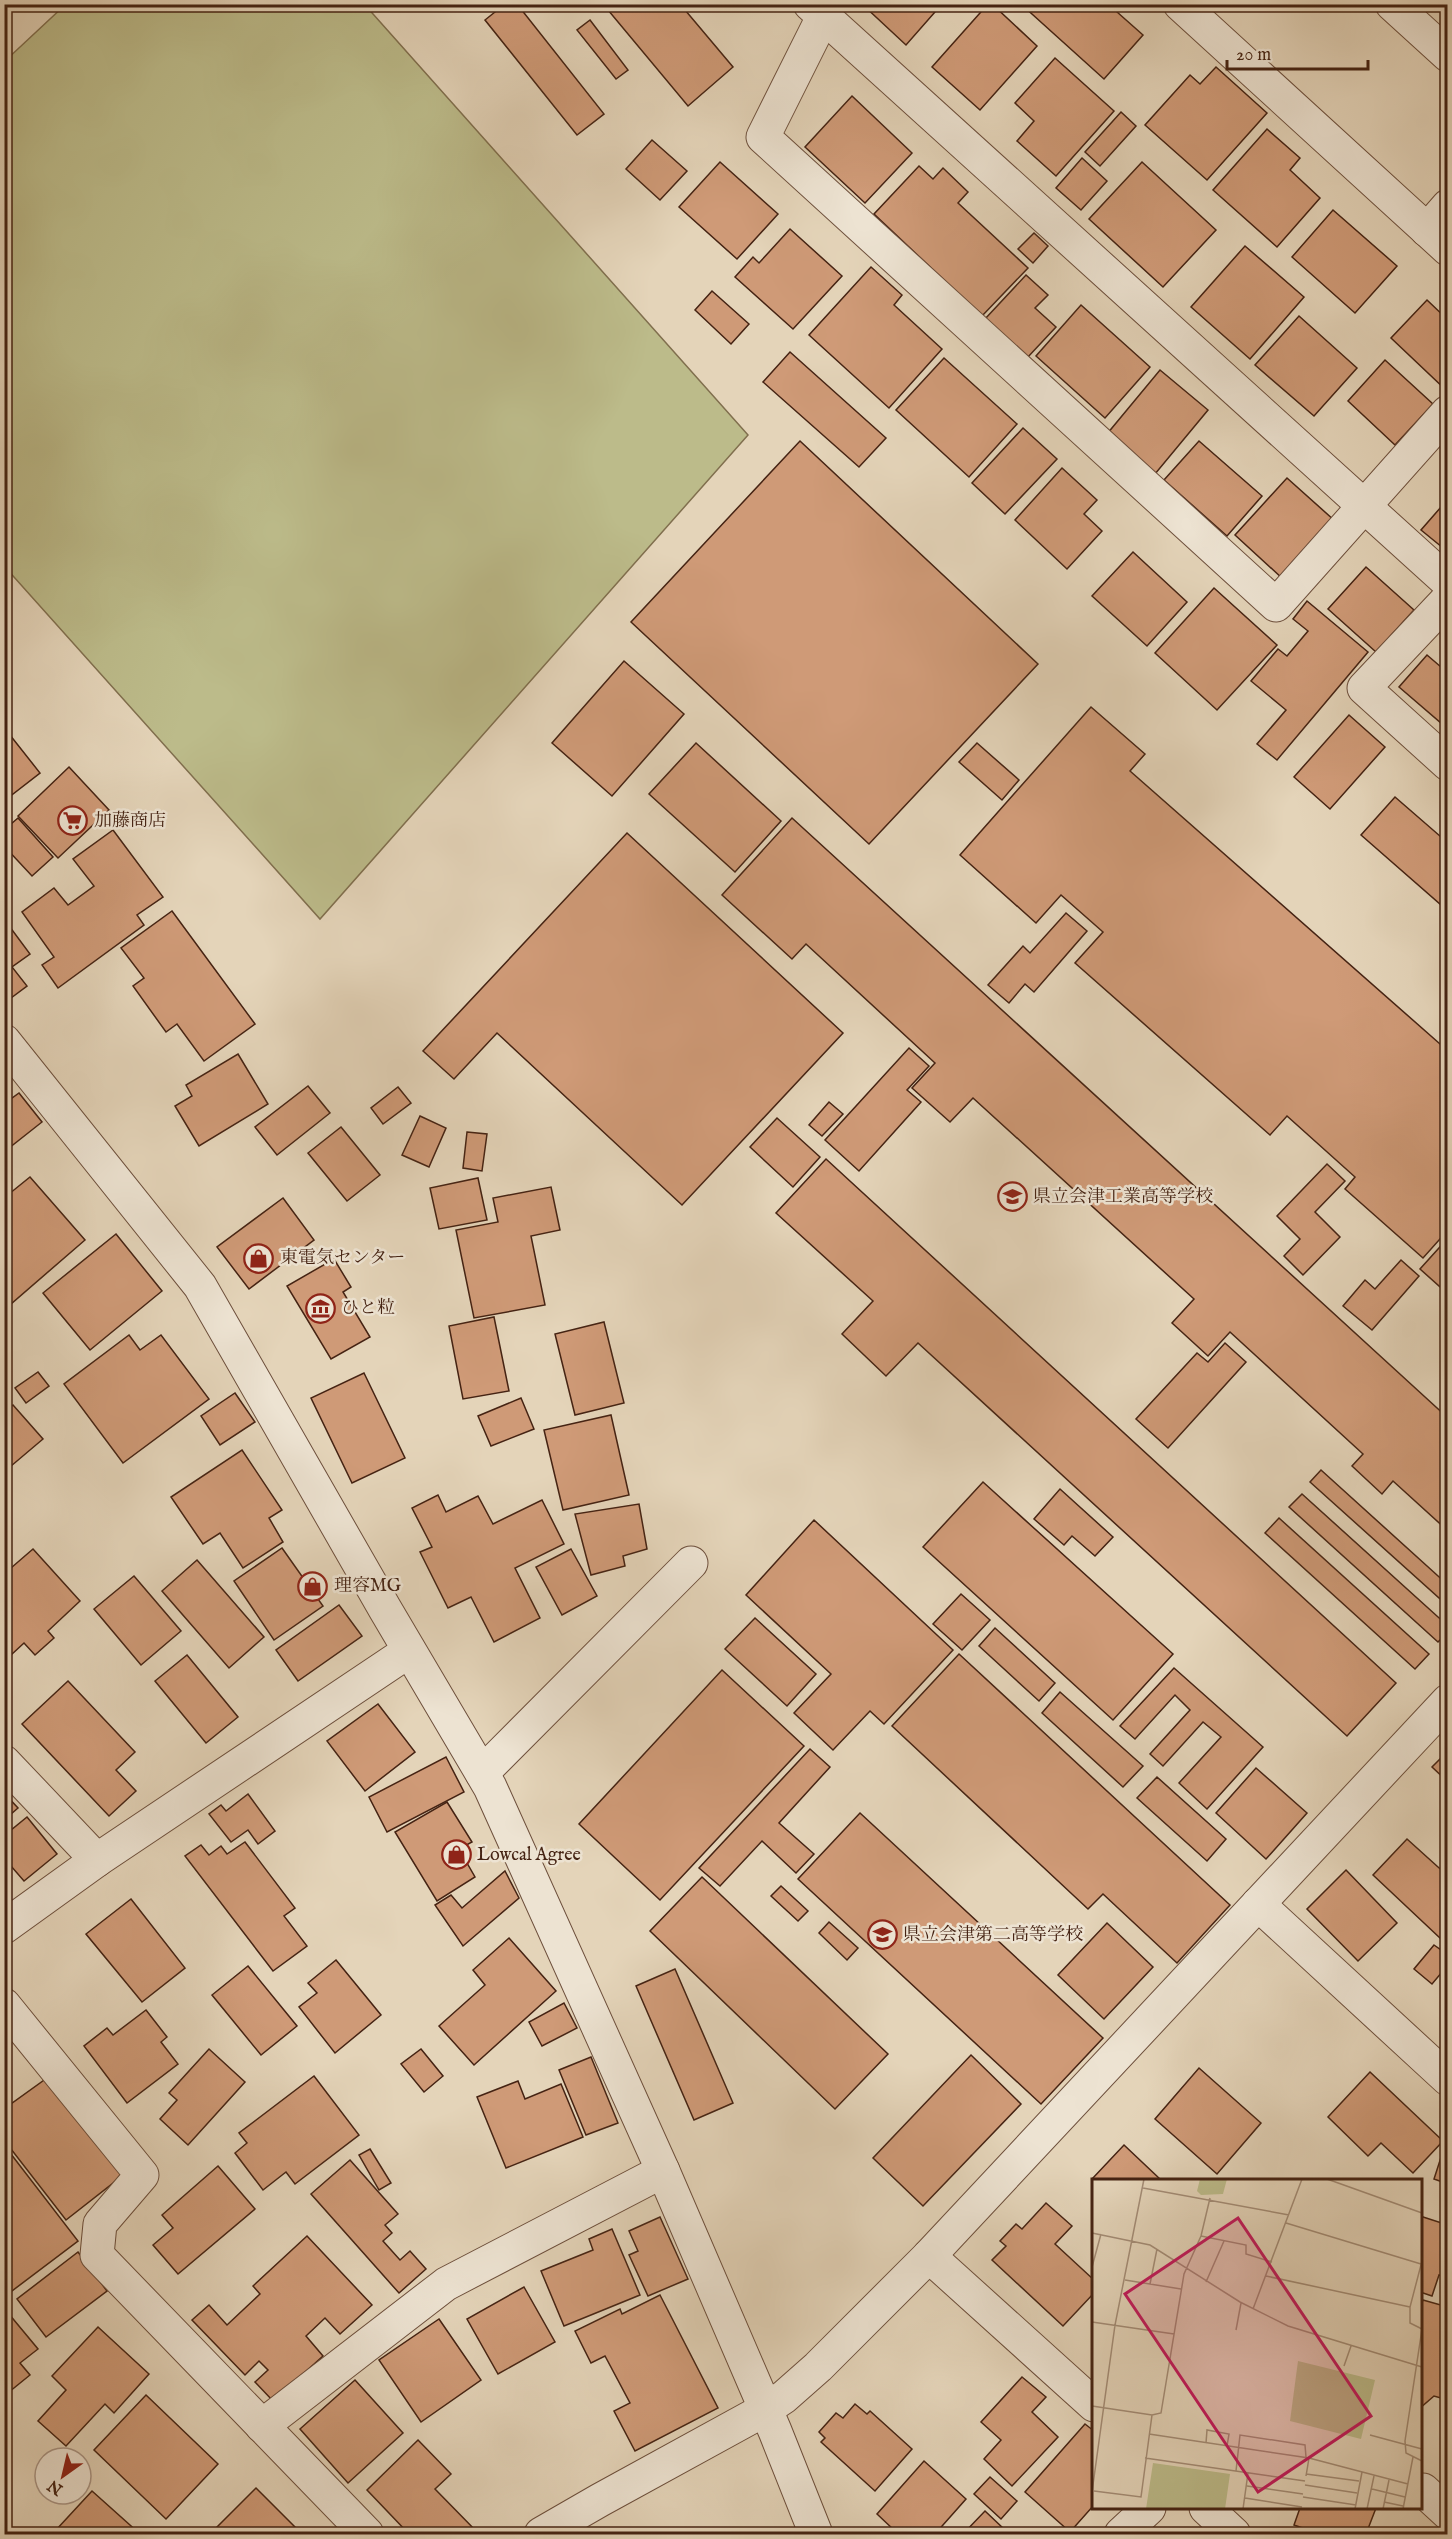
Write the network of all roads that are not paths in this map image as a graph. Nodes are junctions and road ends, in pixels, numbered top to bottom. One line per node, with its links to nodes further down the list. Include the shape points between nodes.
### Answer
1 (1180, 4): 5 (street)
2 (1392, 4): 4 (street)
3 (816, 11): 7 (street); 7 (street, via 763,137 1267,597 1276,605)
4 (1448, 55)
5 (1441, 228)
6 (1448, 412): 7 (street)
7 (1364, 505): 8 (street)
8 (1448, 582)
9 (1448, 599): 10 (street, via 1364,688)
10 (1448, 764)
11 (4, 1041): 13 (street, via 200,1286)
12 (691, 1563): 16 (street)
13 (409, 1651): 16 (street); 17 (street)
14 (1448, 1701): 18 (street)
15 (4, 1762): 17 (street)
16 (482, 1773): 22 (street)
17 (97, 1860): 19 (street)
18 (1258, 1904): 21 (street); 23 (street)
19 (4, 1927)
20 (4, 2005): 26 (street, via 142,2175 100,2224 97,2255)
21 (1448, 2079)
22 (663, 2171): 25 (street); 26 (street, via 446,2284)
23 (928, 2256): 24 (street); 25 (street, via 818,2367)
24 (1092, 2403)
25 (766, 2409): 32 (street); 33 (street)
26 (262, 2426): 31 (street)
27 (1423, 2490): 30 (street)
28 (1148, 2509): 34 (street)
29 (1207, 2509): 35 (street)
30 (1448, 2513)
31 (367, 2535)
32 (541, 2535)
33 (816, 2535)
34 (1121, 2535)
35 (1234, 2535)

